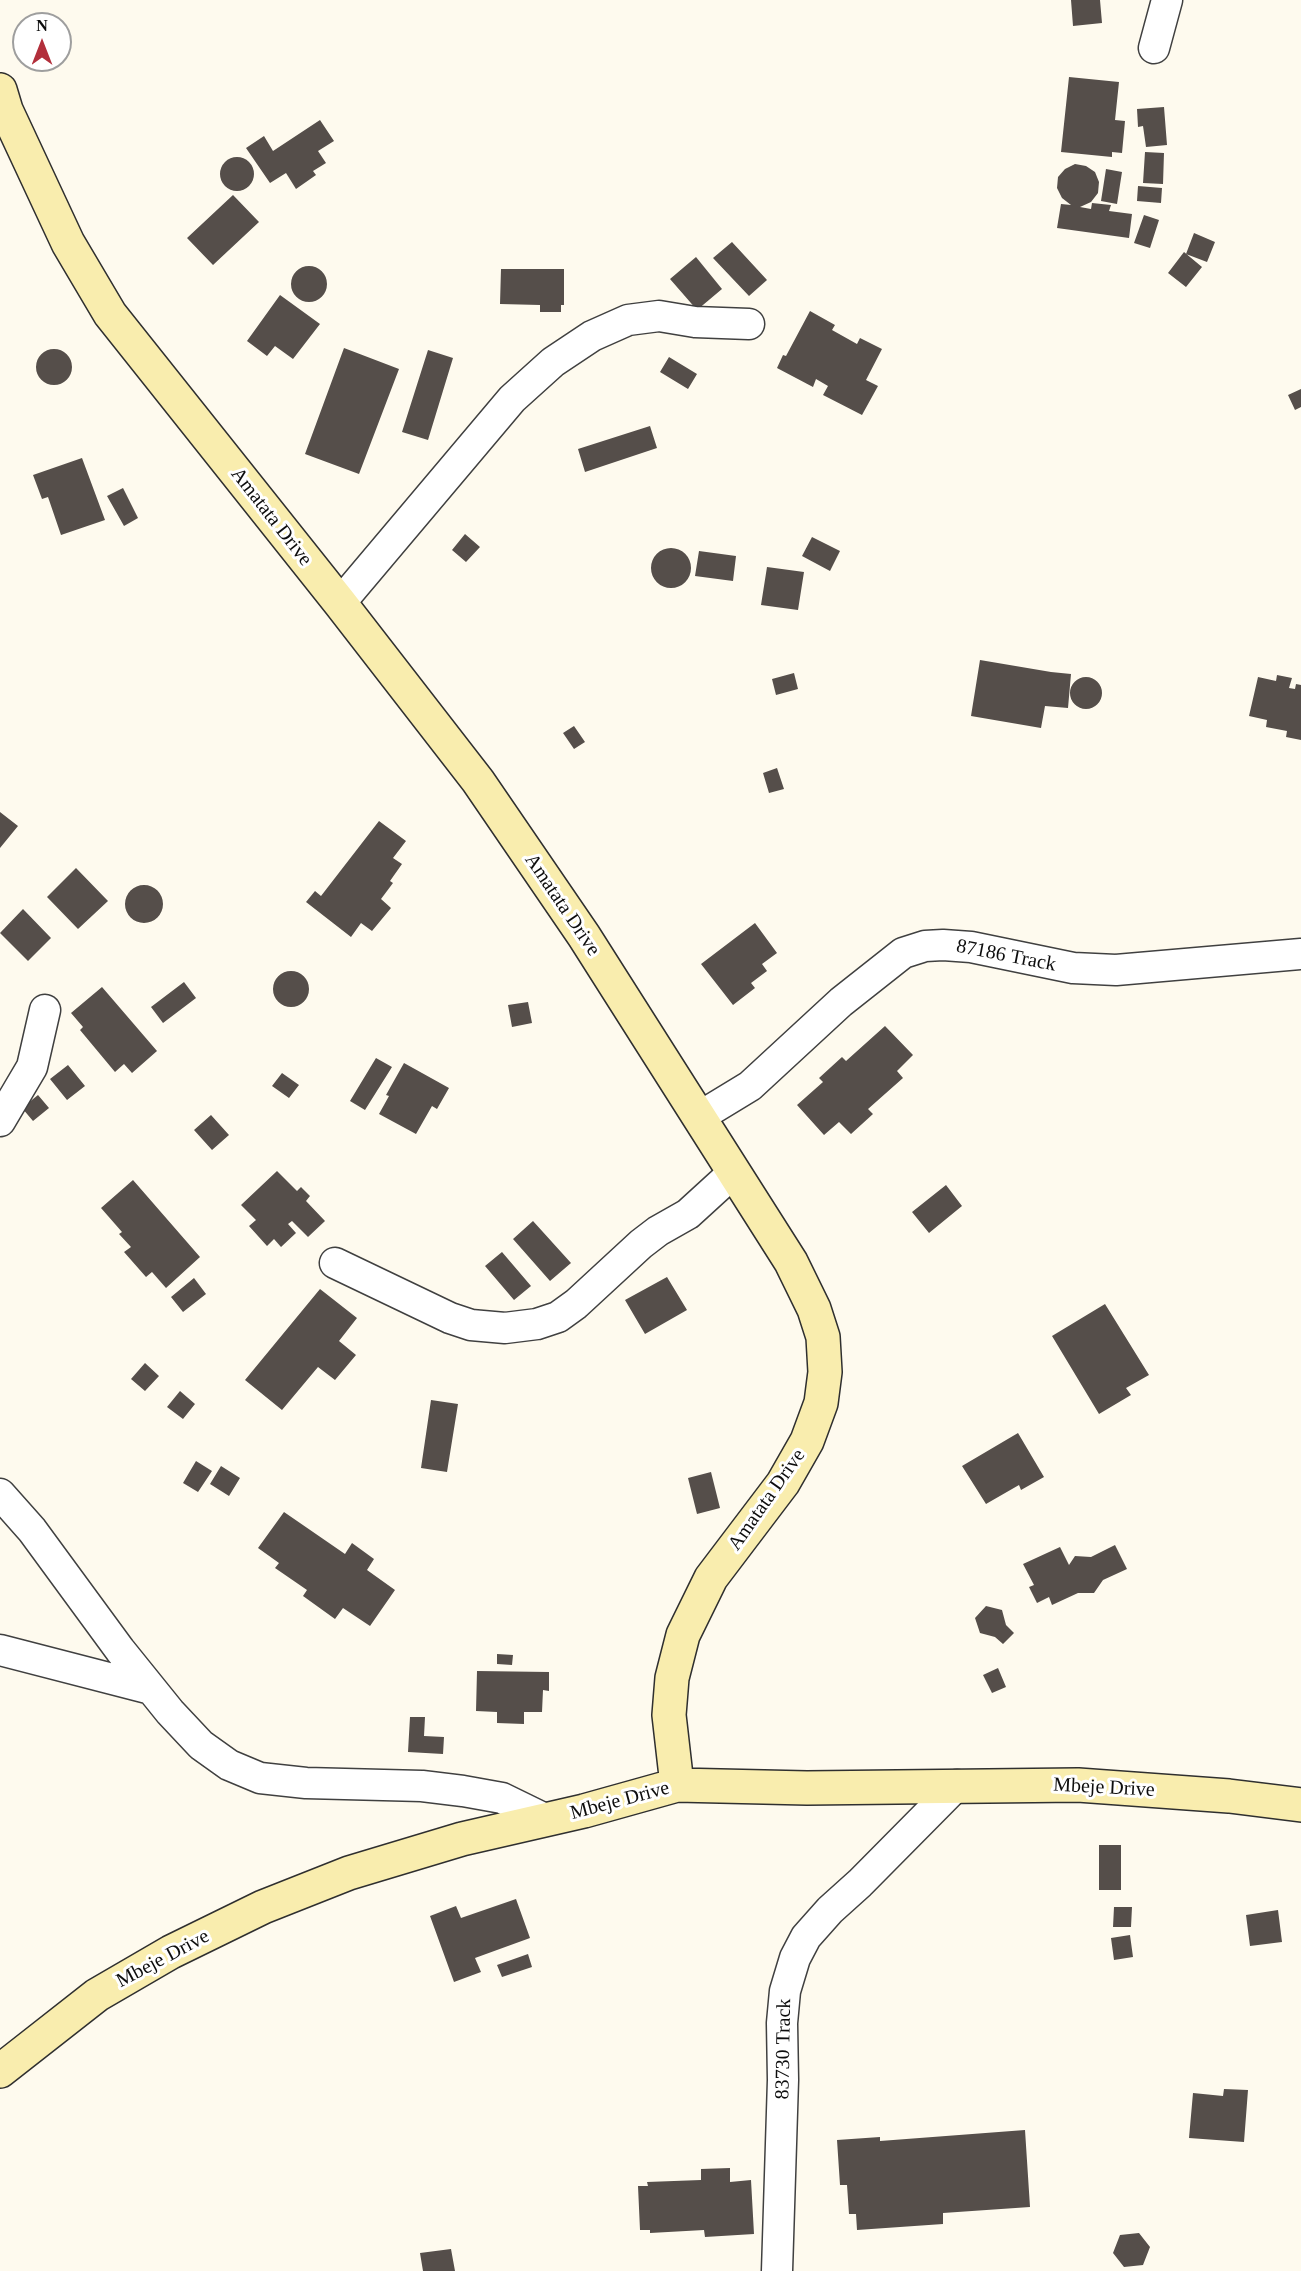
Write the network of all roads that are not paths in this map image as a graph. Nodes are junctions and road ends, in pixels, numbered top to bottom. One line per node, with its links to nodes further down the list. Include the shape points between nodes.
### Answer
1 (1167, 0): 2 (street)
2 (1154, 48)
3 (0, 90): 5 (street, Amatata Drive, via 68,243 110,314)
4 (749, 324): 5 (street, via 659,316 628,320 592,336 553,362 512,399)
5 (340, 603): 8 (street, Amatata Drive, via 478,781 584,936)
6 (1301, 954): 8 (street, 87186 Track, via 1116,970 1073,968 971,947 925,946 903,953 841,1002 750,1086)
7 (45, 1010): 9 (street, via 32,1067)
8 (699, 1117): 10 (street, Amatata Drive)
9 (0, 1120)
10 (734, 1172): 11 (street, via 688,1214 641,1244 576,1304 558,1317 537,1324 505,1328 471,1325); 15 (street, Amatata Drive, via 791,1262 814,1309 823,1337 825,1372 821,1403 807,1441 783,1483 711,1578 683,1635 672,1678 669,1715)
11 (335, 1263)
12 (0, 1494): 14 (street, via 32,1530)
13 (0, 1650): 14 (street)
14 (151, 1689): 18 (street, via 201,1744 229,1765 260,1778 463,1791 502,1798)
15 (677, 1785): 16 (street, Mbeje Drive); 18 (street, Mbeje Drive)
16 (957, 1785): 17 (street, Mbeje Drive, via 1078,1785); 20 (street, 83730 Track, via 830,1910 806,1937 795,1958 784,1991 782,2023)
17 (1301, 1805)
18 (547, 1820): 19 (street, Mbeje Drive, via 462,1839 349,1873 263,1907 171,1952 97,1995)
19 (0, 2071)
20 (777, 2271)

